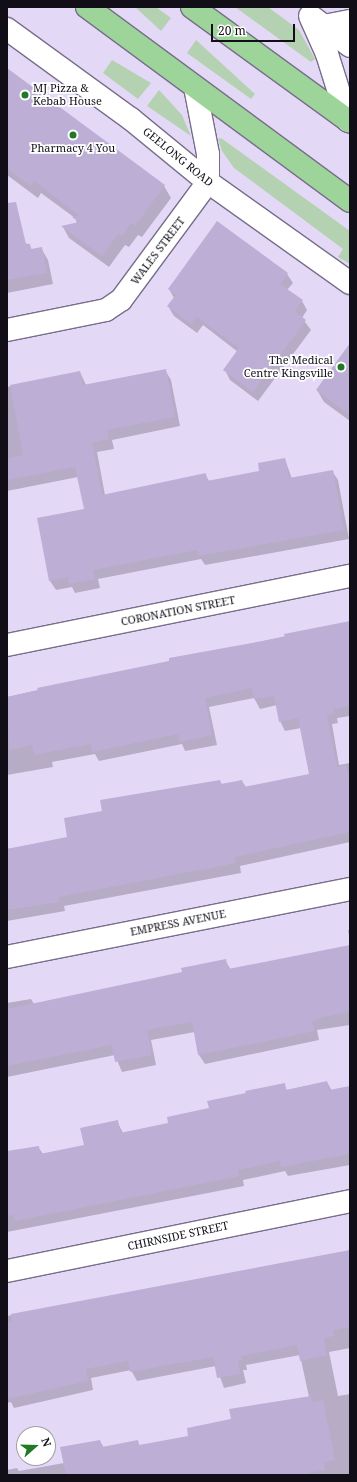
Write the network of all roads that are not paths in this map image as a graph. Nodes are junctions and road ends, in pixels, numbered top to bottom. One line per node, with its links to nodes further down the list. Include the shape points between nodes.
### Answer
1 (87, 7): 7 (highway)
2 (192, 7): 8 (highway)
3 (308, 14): 4 (street); 6 (street); 8 (street, via 327,54)
4 (350, 21)
5 (7, 29): 9 (street, GEELONG ROAD, via 131,119)
6 (350, 46)
7 (195, 87): 9 (street, via 208,154); 10 (highway)
8 (349, 122)
9 (208, 182): 11 (street, GEELONG ROAD); 12 (street, WALES STREET, via 116,305 106,310)
10 (350, 201)
11 (350, 283)
12 (7, 330)
13 (350, 576): 14 (street, CORONATION STREET)
14 (7, 645)
15 (350, 889): 16 (street, EMPRESS AVENUE)
16 (7, 958)
17 (350, 1201): 18 (street, CHIRNSIDE STREET)
18 (7, 1271)

